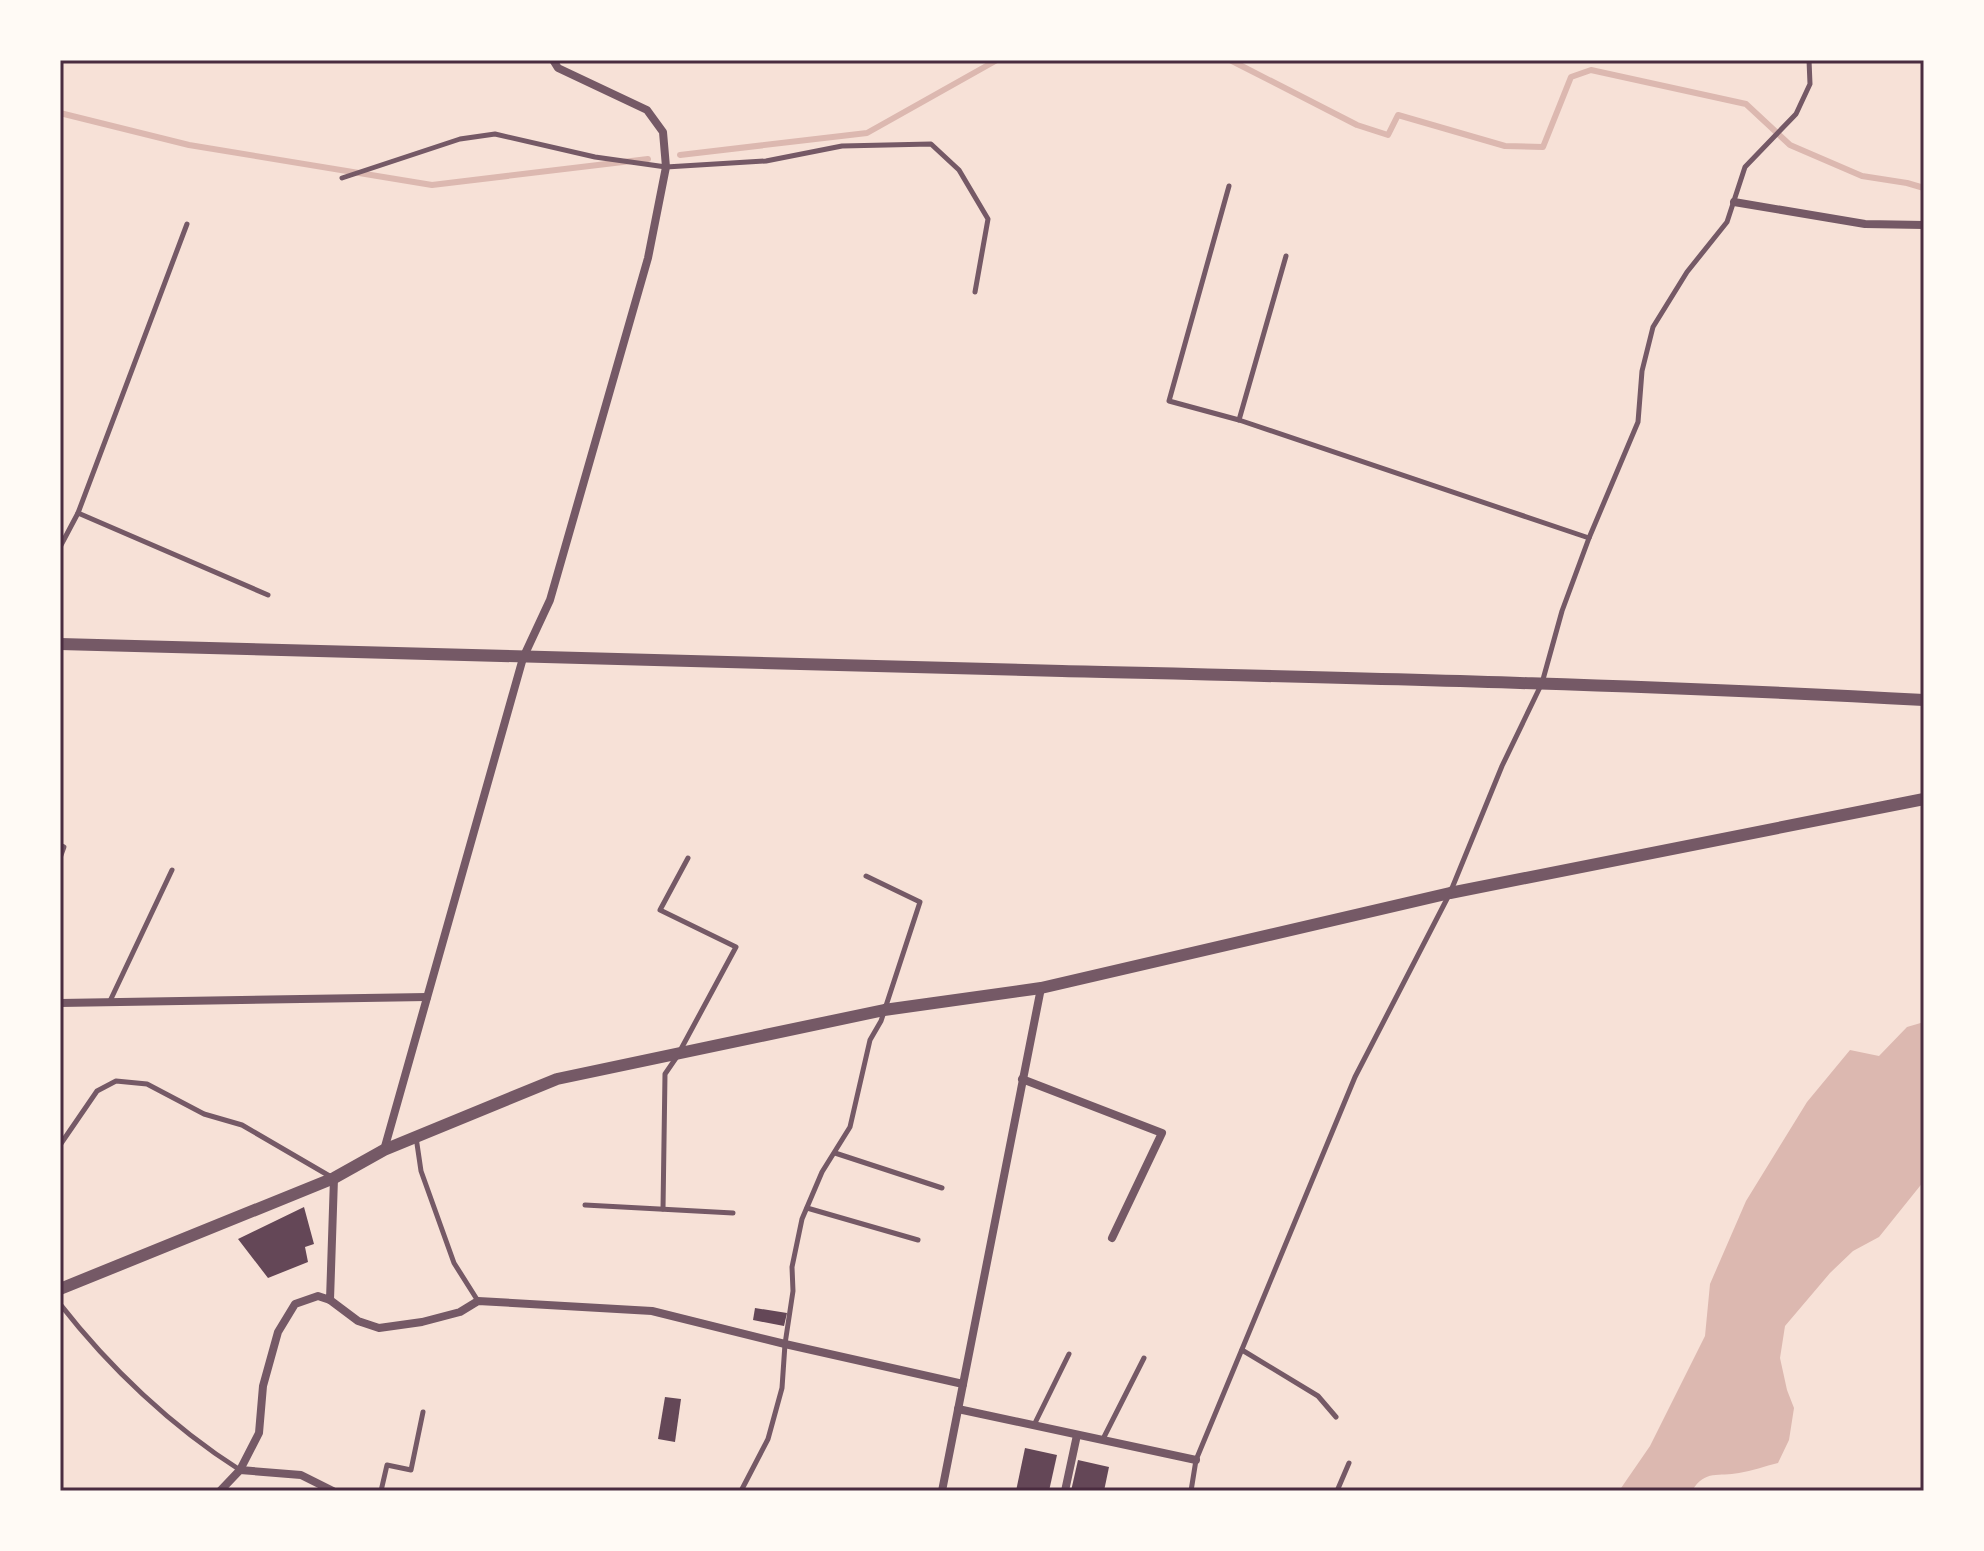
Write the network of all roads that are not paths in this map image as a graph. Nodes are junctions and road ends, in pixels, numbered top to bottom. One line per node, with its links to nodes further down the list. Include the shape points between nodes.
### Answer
1 (553, 60): 3 (street, via 558,68 647,110 663,132)
2 (1809, 60): 6 (lane, via 1810,84 1796,114 1745,167)
3 (666, 167): 4 (lane, via 495,134 460,139); 10 (lane, via 766,161 842,146 931,144 959,170 988,219); 17 (street, via 648,258 550,600)
4 (342, 178)
5 (1229, 186): 11 (lane, via 1169,401)
6 (1734, 202): 8 (street, via 1865,224); 13 (lane, via 1727,222 1653,327 1642,371 1638,422)
7 (187, 224): 12 (lane)
8 (1924, 225)
9 (1286, 256): 11 (lane)
10 (975, 292)
11 (1239, 420): 13 (lane)
12 (78, 513): 14 (lane); 15 (lane)
13 (1589, 538): 18 (lane)
14 (60, 547)
15 (268, 595)
16 (60, 644): 17 (street)
17 (523, 658): 18 (street); 28 (street)
18 (1542, 683): 19 (street); 26 (lane)
19 (1924, 700)
20 (1924, 799): 26 (street)
21 (60, 845): 22 (lane)
22 (60, 858)
23 (688, 858): 32 (lane, via 660,910 736,947)
24 (172, 870): 29 (lane)
25 (866, 876): 31 (lane, via 920,902)
26 (1450, 893): 27 (street); 51 (lane, via 1355,1077)
27 (1041, 988): 31 (street); 33 (street)
28 (427, 997): 29 (street); 36 (street)
29 (109, 1002): 30 (street)
30 (60, 1003)
31 (884, 1010): 32 (street); 37 (lane, via 870,1040 850,1127)
32 (678, 1055): 34 (street, via 557,1079); 42 (lane, via 665,1074)
33 (1022, 1079): 44 (street, via 1162,1133); 54 (street)
34 (416, 1136): 36 (street); 48 (lane, via 421,1171 454,1263)
35 (60, 1145): 38 (lane, via 97,1091 116,1081 147,1084 204,1114 242,1125)
36 (384, 1150): 38 (street)
37 (835, 1153): 39 (lane); 41 (lane)
38 (334, 1178): 46 (street); 47 (street)
39 (942, 1188)
40 (585, 1205): 42 (lane)
41 (807, 1208): 45 (lane); 50 (lane, via 792,1267)
42 (663, 1209): 43 (lane)
43 (733, 1213)
44 (1112, 1238)
45 (918, 1240)
46 (60, 1289)
47 (330, 1300): 48 (street, via 358,1321 379,1328 460,1312); 63 (street, via 318,1296 295,1304 278,1332 263,1386 259,1433)
48 (478, 1301): 50 (street, via 652,1311)
49 (60, 1304): 63 (lane, via 111,1364 207,1449)
50 (785, 1344): 54 (street); 67 (lane, via 782,1388 768,1439)
51 (1242, 1350): 57 (lane, via 1318,1396); 61 (lane)
52 (1069, 1354): 58 (lane)
53 (1144, 1358): 60 (lane)
54 (963, 1384): 55 (street)
55 (958, 1409): 58 (street); 68 (street)
56 (423, 1412): 66 (lane, via 411,1470 387,1465)
57 (1336, 1417)
58 (1034, 1426): 59 (street)
59 (1077, 1435): 60 (street); 69 (street)
60 (1103, 1440): 61 (street)
61 (1196, 1460): 70 (lane)
62 (1349, 1463): 71 (lane)
63 (240, 1470): 64 (street); 65 (street, via 301,1475)
64 (220, 1491)
65 (333, 1491)
66 (381, 1491)
67 (741, 1491)
68 (941, 1491)
69 (1065, 1491)
70 (1191, 1491)
71 (1337, 1491)

